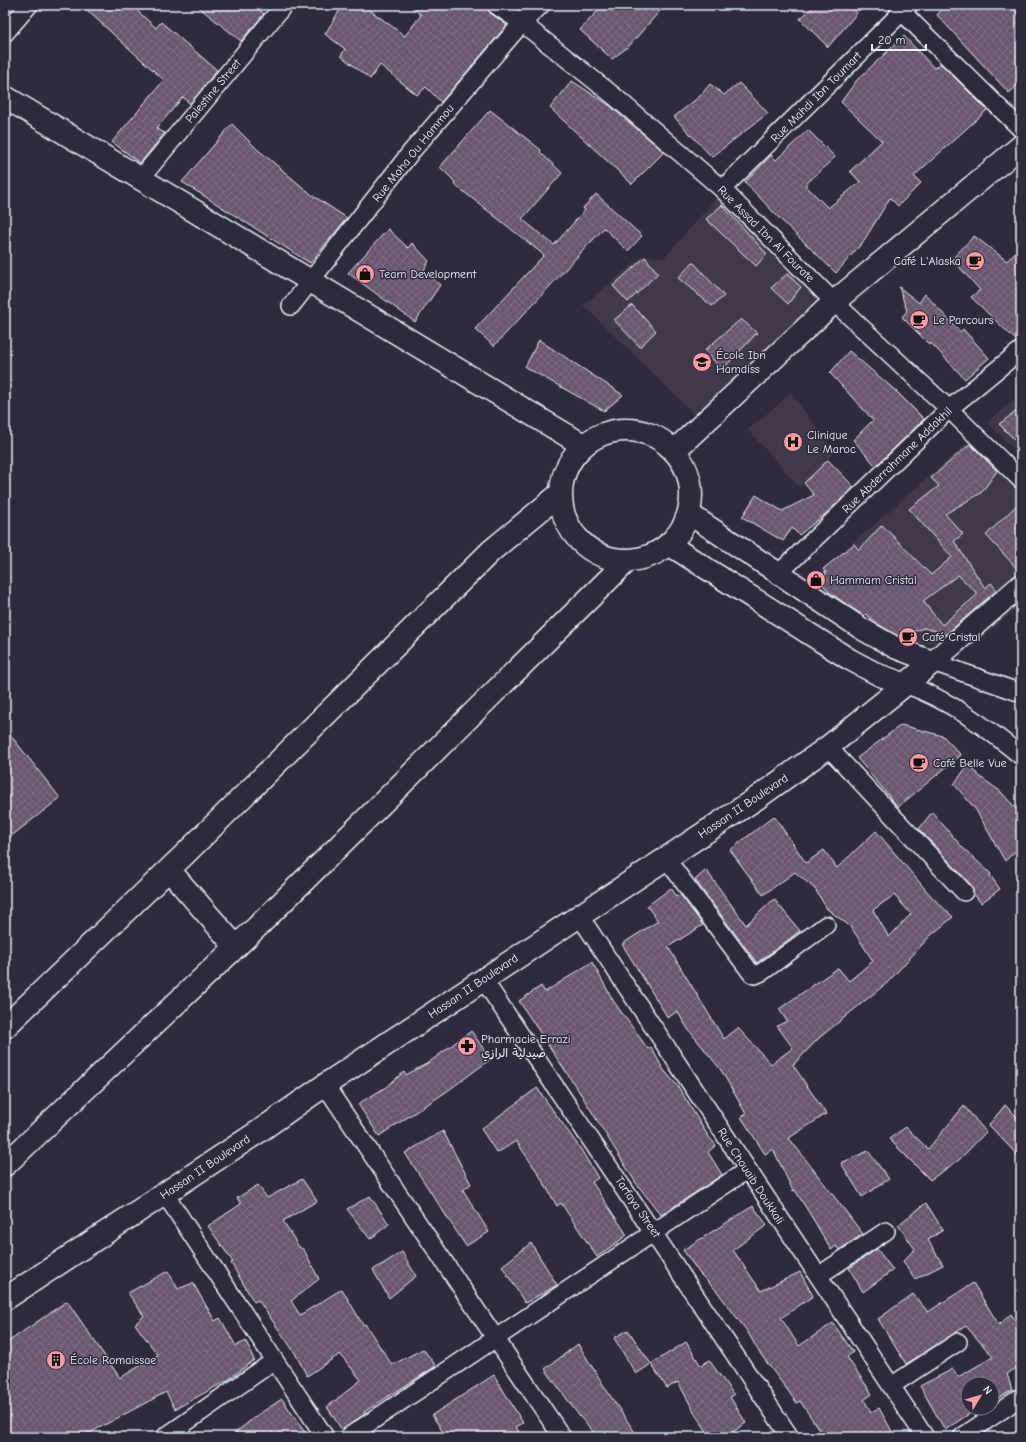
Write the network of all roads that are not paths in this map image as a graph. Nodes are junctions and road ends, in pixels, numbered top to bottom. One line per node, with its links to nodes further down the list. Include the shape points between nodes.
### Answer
1 (29, 5): 7 (street)
2 (284, 5): 11 (street, Palestine Street)
3 (496, 5): 6 (street, Rue Assad Ibn Al Fourate)
4 (541, 5): 6 (street, Rue Moha Ou Hammou)
5 (903, 7): 9 (street); 12 (street, Rue Mahdi Ibn Toumart)
6 (522, 23): 12 (street, Rue Assad Ibn Al Fourate, via 614,96); 13 (street, Rue Moha Ou Hammou, via 412,152)
7 (5, 33)
8 (5, 96): 11 (main road)
9 (1021, 129)
10 (1021, 146): 14 (main road)
11 (141, 178): 13 (main road)
12 (722, 189): 14 (street, Rue Assad Ibn Al Fourate)
13 (311, 280): 15 (street, Rue Moha Ou Hammou); 18 (main road)
14 (834, 302): 17 (street, Rue Assad Ibn Al Fourate); 19 (main road)
15 (291, 306)
16 (1021, 350): 17 (street, Rue Abderrahmane Addakhil)
17 (950, 409): 20 (street, Rue Assad Ibn Al Fourate); 25 (street, Rue Abderrahmane Addakhil)
18 (583, 445): 19 (main road, via 597,436 630,430 646,433); 21 (main road, via 571,459 564,475)
19 (674, 451): 22 (main road, via 689,480)
20 (1021, 480)
21 (561, 493): 24 (main road, via 569,527 580,541 594,552); 33 (main road, via 492,551)
22 (688, 513): 23 (main road, via 680,530); 25 (street)
23 (668, 544): 24 (main road, via 650,555); 28 (street, via 849,659 879,675)
24 (628, 560): 37 (main road)
25 (778, 574): 27 (street, via 862,629 896,648)
26 (1021, 585): 27 (street)
27 (934, 662): 28 (main road, Hassan II Boulevard); 29 (street)
28 (905, 684): 30 (main road, Hassan II Boulevard); 31 (street, via 962,711)
29 (1021, 693)
30 (828, 747): 32 (main road, Hassan II Boulevard, via 757,798); 34 (street)
31 (1021, 756)
32 (665, 857): 35 (main road, Hassan II Boulevard); 36 (street, via 752,974 762,972)
33 (169, 870): 37 (main road); 39 (main road)
34 (964, 892)
35 (579, 915): 38 (main road, Hassan II Boulevard); 42 (street, Rue Chouaib Doukkali)
36 (826, 925)
37 (236, 948): 41 (main road)
38 (484, 979): 40 (main road, Hassan II Boulevard); 45 (street, Tarfaya Street)
39 (5, 1028)
40 (325, 1085): 43 (main road, Hassan II Boulevard); 48 (street)
41 (5, 1166)
42 (748, 1170): 45 (street); 46 (street, Rue Chouaib Doukkali)
43 (165, 1194): 47 (main road, Hassan II Boulevard); 50 (street)
44 (886, 1231): 46 (street)
45 (655, 1233): 48 (street); 57 (street, Tarfaya Street)
46 (818, 1276): 51 (street, Rue Chouaib Doukkali)
47 (5, 1299)
48 (494, 1338): 55 (street); 56 (street)
49 (958, 1342): 51 (street)
50 (274, 1361): 53 (street); 54 (street)
51 (891, 1386): 58 (street, Rue Chouaib Doukkali)
52 (1021, 1397): 59 (street)
53 (165, 1437)
54 (325, 1437)
55 (348, 1437)
56 (562, 1437)
57 (790, 1437)
58 (925, 1437)
59 (962, 1437)

